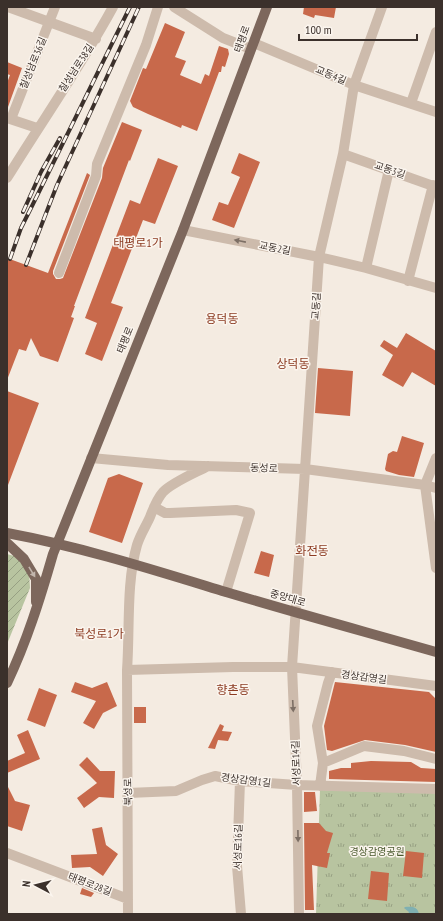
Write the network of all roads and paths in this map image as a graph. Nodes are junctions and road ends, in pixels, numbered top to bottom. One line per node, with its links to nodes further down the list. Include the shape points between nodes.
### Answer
1 (8, 7): 8 (street)
2 (55, 7): 8 (street, 칠성남로36길)
3 (113, 7): 10 (street, 칠성남로38길)
4 (158, 7): 24 (street, via 146,45 97,164 96,176)
5 (174, 7): 11 (street, 교동4길, via 223,38)
6 (267, 7): 11 (main road, 태평로)
7 (382, 7): 12 (street, 교동길)
8 (49, 22): 10 (street); 15 (street, 칠성남로36길)
9 (436, 32): 13 (street)
10 (96, 39): 16 (street, 칠성남로38길)
11 (253, 46): 12 (street, 교동4길); 21 (main road, 태평로)
12 (354, 85): 13 (street, 교동4길); 17 (street, 교동길)
13 (411, 103): 14 (street, 교동4길)
14 (436, 112)
15 (9, 118): 16 (street, 칠성남로36길)
16 (37, 128): 19 (street, 칠성남로38길)
17 (343, 154): 18 (street, 교동3길); 22 (street, 교동길)
18 (389, 170): 20 (street, 교동3길); 23 (street)
19 (7, 178)
20 (434, 186): 25 (street)
21 (183, 230): 22 (street, 교동2길, one-way to 21); 27 (main road, 태평로)
22 (319, 256): 23 (street, 교동2길); 30 (street, 교동길)
23 (366, 268): 25 (street, 교동2길)
24 (59, 273)
25 (408, 281): 26 (street, 교동2길)
26 (436, 288)
27 (91, 458): 29 (street, 동성로); 36 (main road, 태평로)
28 (436, 458): 31 (street)
29 (208, 466): 30 (street, 동성로); 33 (street, via 183,478 163,492)
30 (305, 469): 31 (street, 동성로); 41 (street, 교동길)
31 (425, 485): 32 (street, 동성로); 38 (street)
32 (436, 488)
33 (154, 507): 37 (street, via 138,543); 39 (street, via 170,513 236,510 250,513)
34 (7, 533): 36 (main road, 중앙대로)
35 (7, 543): 40 (main road, one-way to 40, via 24,559 36,578)
36 (58, 543): 37 (main road, 중앙대로); 40 (main road, 태평로)
37 (133, 564): 39 (main road, 중앙대로); 44 (street, 북성로)
38 (436, 568)
39 (226, 592): 41 (main road, 중앙대로)
40 (36, 610): 46 (main road, 태평로, via 22,651)
41 (295, 613): 42 (main road, 중앙대로); 43 (street, 서성로14길)
42 (436, 652)
43 (292, 667): 44 (street); 45 (street, 경상감영길); 51 (street, 서성로14길, one-way to 51)
44 (127, 670): 54 (street, 북성로)
45 (332, 672): 47 (street, 경상감영길); 49 (street, via 317,726)
46 (7, 683)
47 (436, 686)
48 (436, 759): 49 (street, via 404,751 364,746)
49 (323, 763): 52 (street)
50 (240, 781): 51 (street, 경상감영1길); 54 (street, 경상감영1길, via 215,776 176,791); 58 (street, 서성로16길, via 237,866)
51 (297, 785): 52 (street, 경상감영1길); 59 (street, 서성로14길, one-way to 59)
52 (320, 786): 53 (street, 경상감영1길)
53 (436, 788)
54 (128, 793): 56 (street, 북성로)
55 (7, 853): 56 (street, 태평로28길)
56 (128, 899): 57 (street, 북성로)
57 (128, 914)
58 (241, 914)
59 (299, 914)

